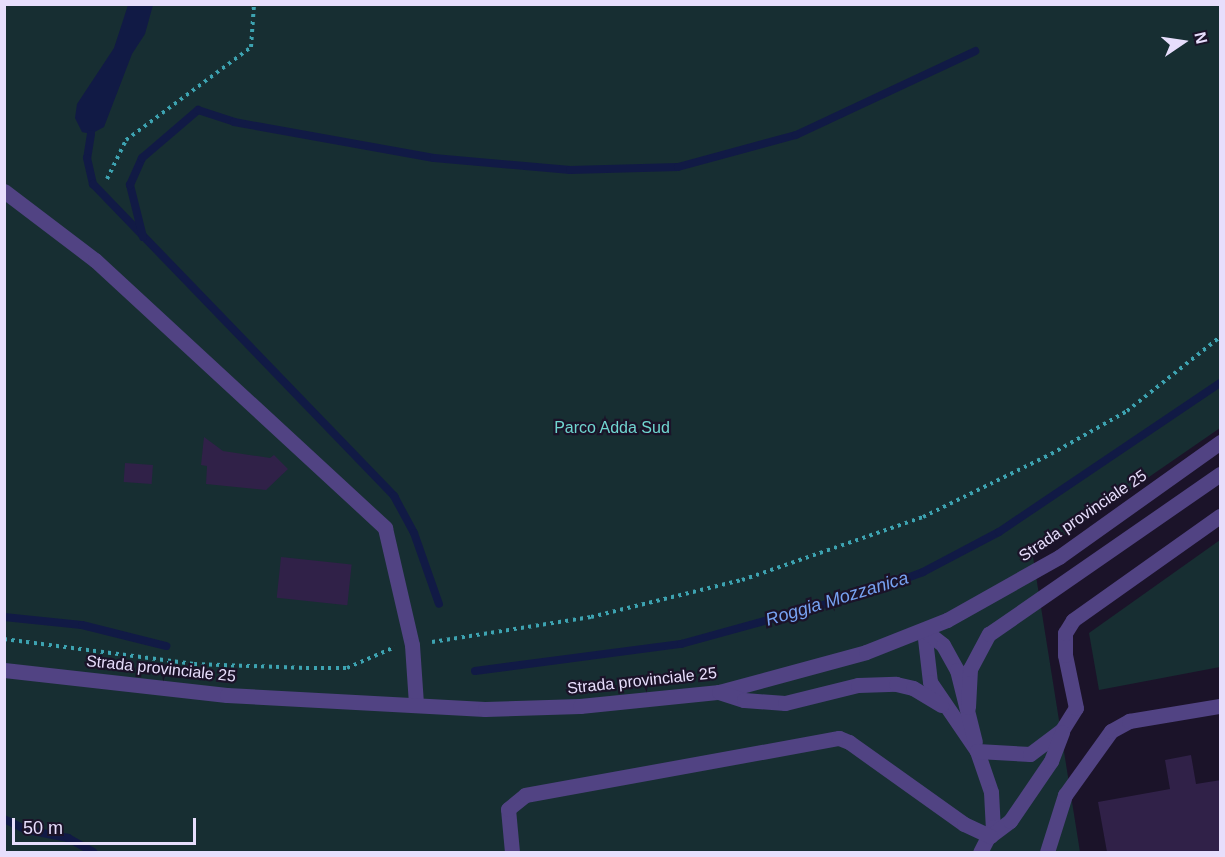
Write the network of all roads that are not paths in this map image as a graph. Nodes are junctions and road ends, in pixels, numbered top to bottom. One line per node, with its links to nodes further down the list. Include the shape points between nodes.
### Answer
1 (4, 191): 8 (street, via 95,260 385,528 412,645)
2 (1221, 442): 5 (street, Strada provinciale 25, via 1059,557)
3 (1221, 474): 10 (street, via 989,634 970,669)
4 (1221, 516): 12 (street, via 1073,620 1065,633 1065,655 1076,708)
5 (924, 630): 7 (street, Strada provinciale 25, via 813,669); 10 (street, via 949,654); 11 (street, via 926,667)
6 (4, 670): 8 (street, Strada provinciale 25, via 227,695)
7 (719, 692): 8 (street, Strada provinciale 25, via 533,709); 11 (street, via 744,700 785,703 858,686 896,684 913,688)
8 (416, 704)
9 (1221, 706): 17 (street, via 1129,722 1111,731 1065,795)
10 (968, 708): 13 (street)
11 (946, 709): 13 (street)
12 (1062, 730): 13 (street, via 1030,754); 14 (street, via 1051,761 1010,821)
13 (977, 751): 14 (street, via 993,804)
14 (990, 836): 15 (street, via 964,824 838,738 525,795 508,809); 16 (street)
15 (512, 852)
16 (980, 852)
17 (1047, 852)

